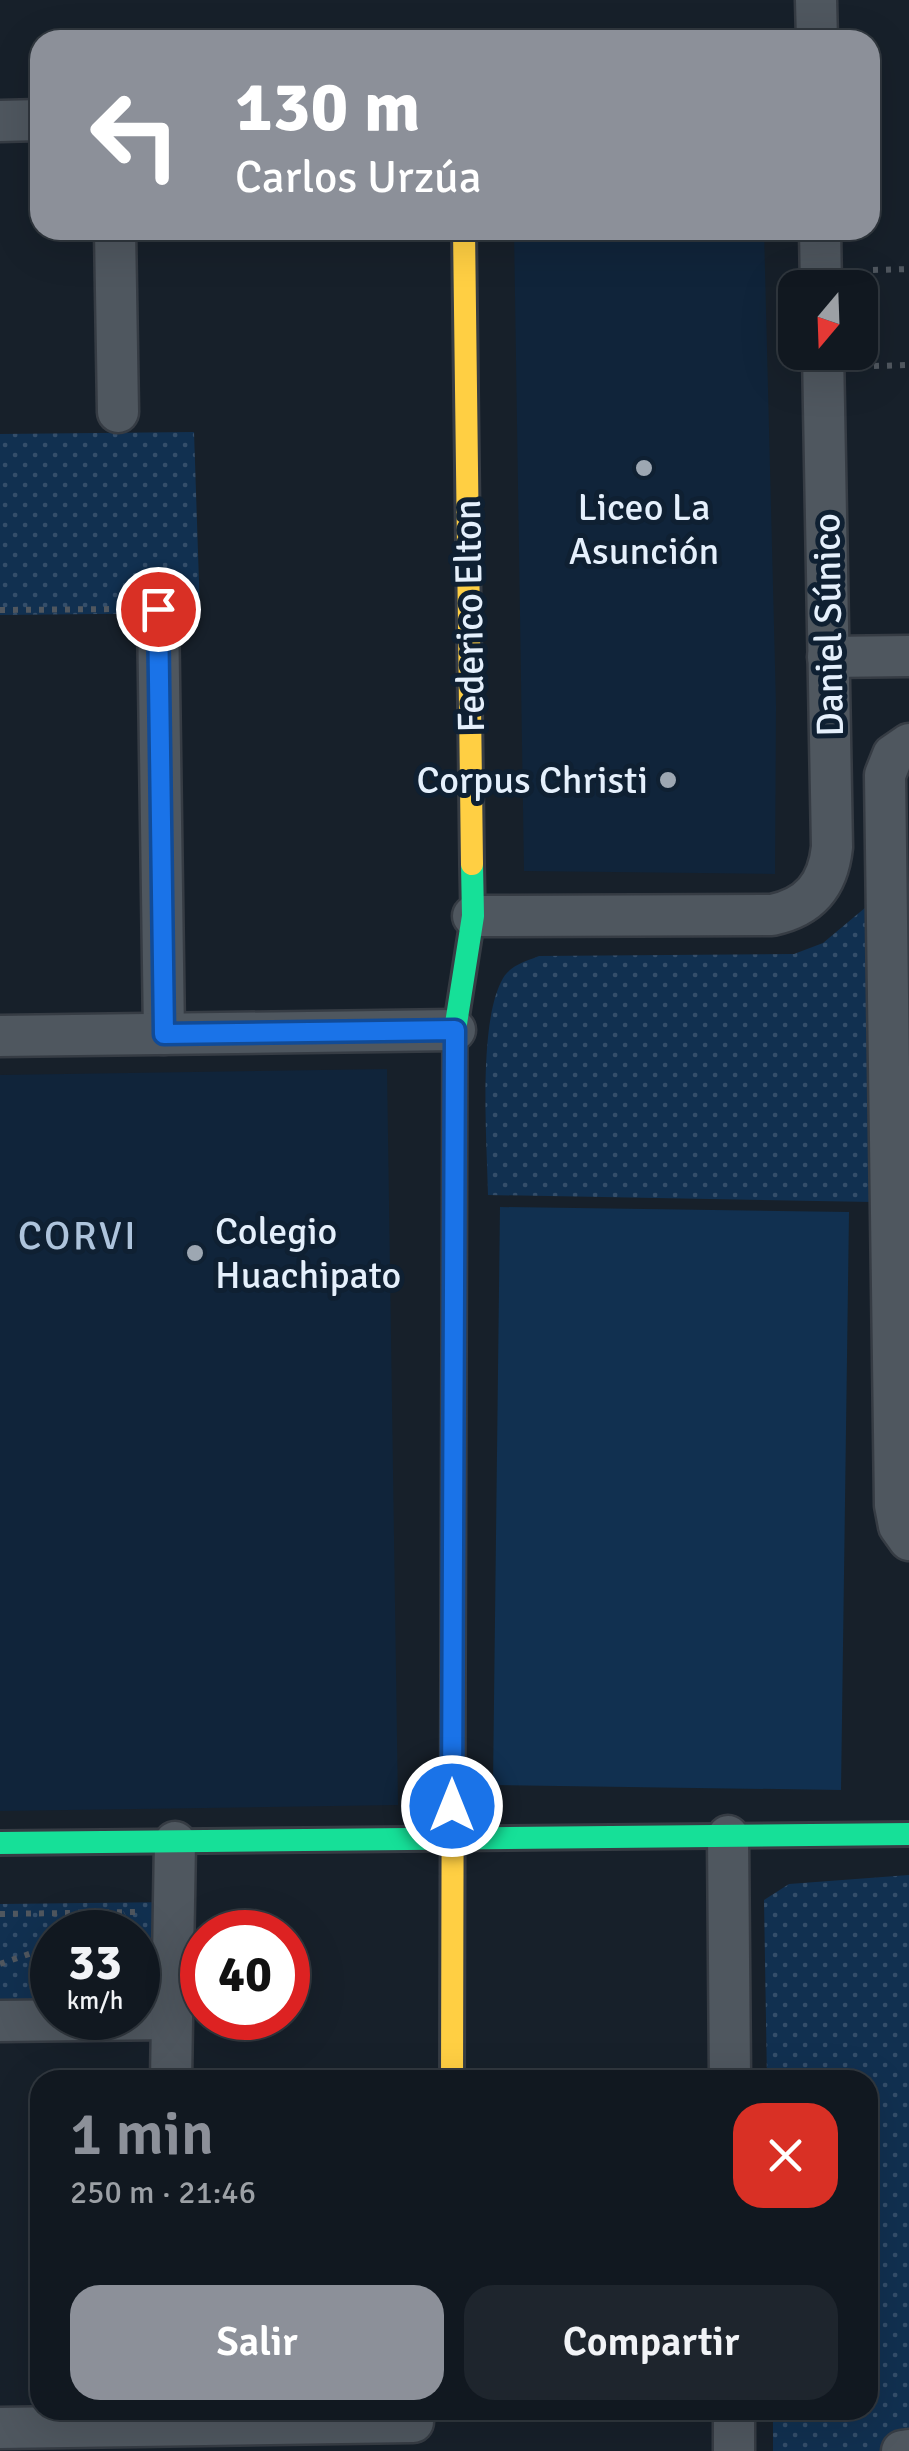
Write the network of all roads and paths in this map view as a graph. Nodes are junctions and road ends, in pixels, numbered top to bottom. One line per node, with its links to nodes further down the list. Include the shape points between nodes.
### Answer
1 (816, 0): 2 (street)
2 (817, 30)
3 (30, 120): 4 (street)
4 (0, 121)
5 (115, 240): 14 (street)
6 (464, 240): 20 (street, Federico Elton)
7 (820, 240): 9 (street)
8 (909, 269): 10 (path)
9 (821, 270)
10 (873, 270)
11 (909, 365): 12 (path)
12 (878, 366)
13 (822, 370): 18 (street, Daniel Súnico)
14 (118, 412)
15 (158, 609): 16 (path); 22 (street)
16 (0, 610)
17 (909, 656): 18 (street)
18 (828, 657): 20 (street, Daniel Súnico, via 832,848 815,894 772,914)
19 (909, 744): 24 (street, via 885,775 894,1504)
20 (474, 916): 21 (street, Federico Elton)
21 (455, 1030): 22 (street); 27 (street, Federico Elton)
22 (164, 1034): 23 (street)
23 (0, 1036)
24 (904, 1533)
25 (909, 1834): 26 (street)
26 (728, 1836): 27 (street); 40 (street)
27 (452, 1840): 28 (street); 39 (street, Federico Elton)
28 (174, 1842): 29 (street); 31 (street)
29 (0, 1844)
30 (160, 1912): 31 (path)
31 (173, 1912): 36 (street)
32 (0, 1914): 33 (path)
33 (30, 1914)
34 (30, 1954): 35 (path)
35 (0, 1964)
36 (171, 2019): 37 (street); 38 (street)
37 (0, 2021)
38 (171, 2070)
39 (452, 2070)
40 (730, 2070)
41 (734, 2420): 45 (street)
42 (0, 2428): 44 (street)
43 (418, 2428): 44 (street)
44 (151, 2429)
45 (734, 2451)

